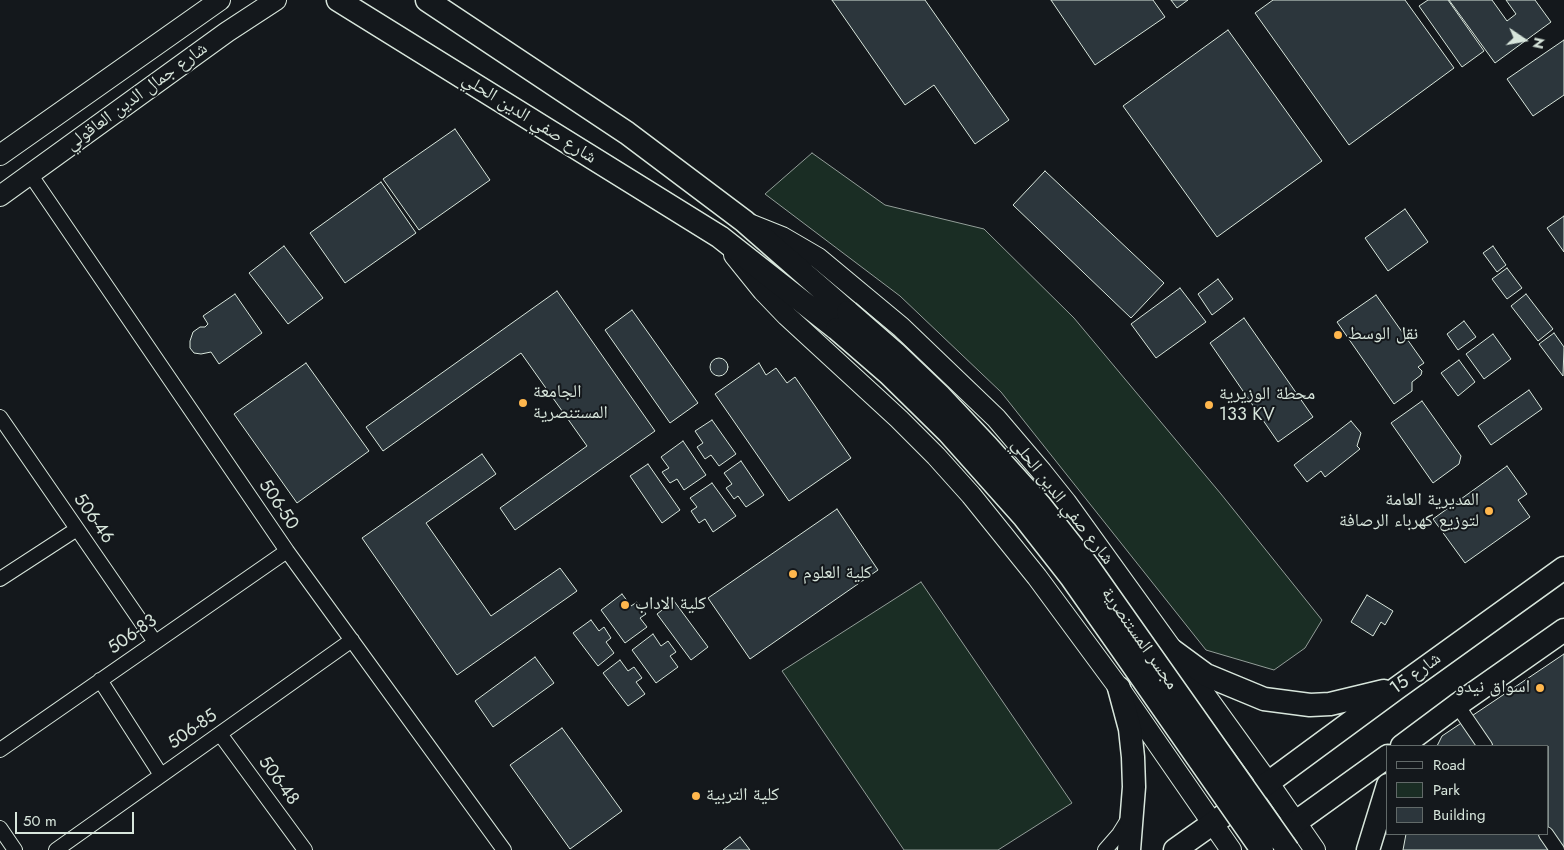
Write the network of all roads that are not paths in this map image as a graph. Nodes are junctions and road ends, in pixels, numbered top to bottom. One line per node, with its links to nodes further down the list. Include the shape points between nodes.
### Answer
1 (220, 0): 5 (street, شارع جمال الدين العاقولي)
2 (276, 0): 6 (street, شارع جمال الدين العاقولي)
3 (338, 0): 13 (main road, شارع صفي الدين الحلي)
4 (427, 0): 12 (main road, شارع صفي الدين الحلي, via 627,133)
5 (175, 32): 6 (street); 7 (street, شارع جمال الدين العاقولي)
6 (193, 57): 8 (street, شارع جمال الدين العاقولي)
7 (127, 65): 8 (street); 9 (street, شارع جمال الدين العاقولي)
8 (146, 91): 10 (street, شارع جمال الدين العاقولي)
9 (1, 153)
10 (30, 174): 11 (street, شارع جمال الدين العاقولي); 19 (street, 506-50)
11 (0, 196)
12 (744, 221): 14 (main road, شارع صفي الدين الحلي); 16 (street, شارع صفي الدين الحلي, via 818,258 894,321 996,418)
13 (720, 238): 14 (main road, شارع صفي الدين الحلي); 27 (street, شارع صفي الدين الحلي, via 787,316 899,419 1017,541)
14 (842, 321): 43 (main road, مجسر المستنصرية, bridge, via 895,353 1015,475 1088,566); 53 (main road, مجسر المستنصرية, bridge, via 1024,517 1071,577)
15 (0, 417): 18 (street, 506-46)
16 (1061, 496): 17 (street); 25 (street, شارع صفي الدين الحلي)
17 (1060, 517)
18 (77, 529): 21 (street); 24 (street, 506-46)
19 (287, 551): 23 (street, 506-50); 24 (street, 506-83)
20 (1564, 568): 28 (main road, شارع 15)
21 (0, 579)
22 (1564, 630): 29 (main road)
23 (352, 640): 31 (street, 506-85); 48 (street, 506-50)
24 (155, 642): 26 (street, 506-83)
25 (1172, 650): 28 (main road, via 1206,675 1264,699 1310,705 1330,704); 38 (street, شارع صفي الدين الحلي)
26 (100, 680): 35 (street, 506-83); 37 (street)
27 (1119, 688): 40 (main road, via 1130,728 1134,787); 41 (street, شارع صفي الدين الحلي)
28 (1397, 688): 38 (main road, شارع 15)
29 (1457, 705): 30 (main road); 34 (street)
30 (1424, 730): 32 (main road); 33 (main road)
31 (220, 734): 37 (street, 506-85); 47 (street, 506-48)
32 (1403, 745)
33 (1409, 745)
34 (1484, 745)
35 (0, 750)
36 (1386, 758): 43 (main road)
37 (161, 775): 46 (street, 506-85)
38 (1263, 786): 43 (street, شارع صفي الدين الحلي)
39 (1386, 792): 55 (main road)
40 (1132, 813): 49 (street); 50 (main road)
41 (1217, 819): 51 (main road); 52 (street, شارع صفي الدين الحلي)
42 (0, 828): 45 (street)
43 (1289, 834): 54 (street, شارع صفي الدين الحلي)
44 (1547, 835): 56 (street)
45 (15, 850)
46 (56, 850)
47 (305, 850)
48 (504, 850)
49 (1105, 850)
50 (1128, 850)
51 (1176, 850)
52 (1231, 850)
53 (1262, 850)
54 (1315, 850)
55 (1368, 850)
56 (1557, 850)

